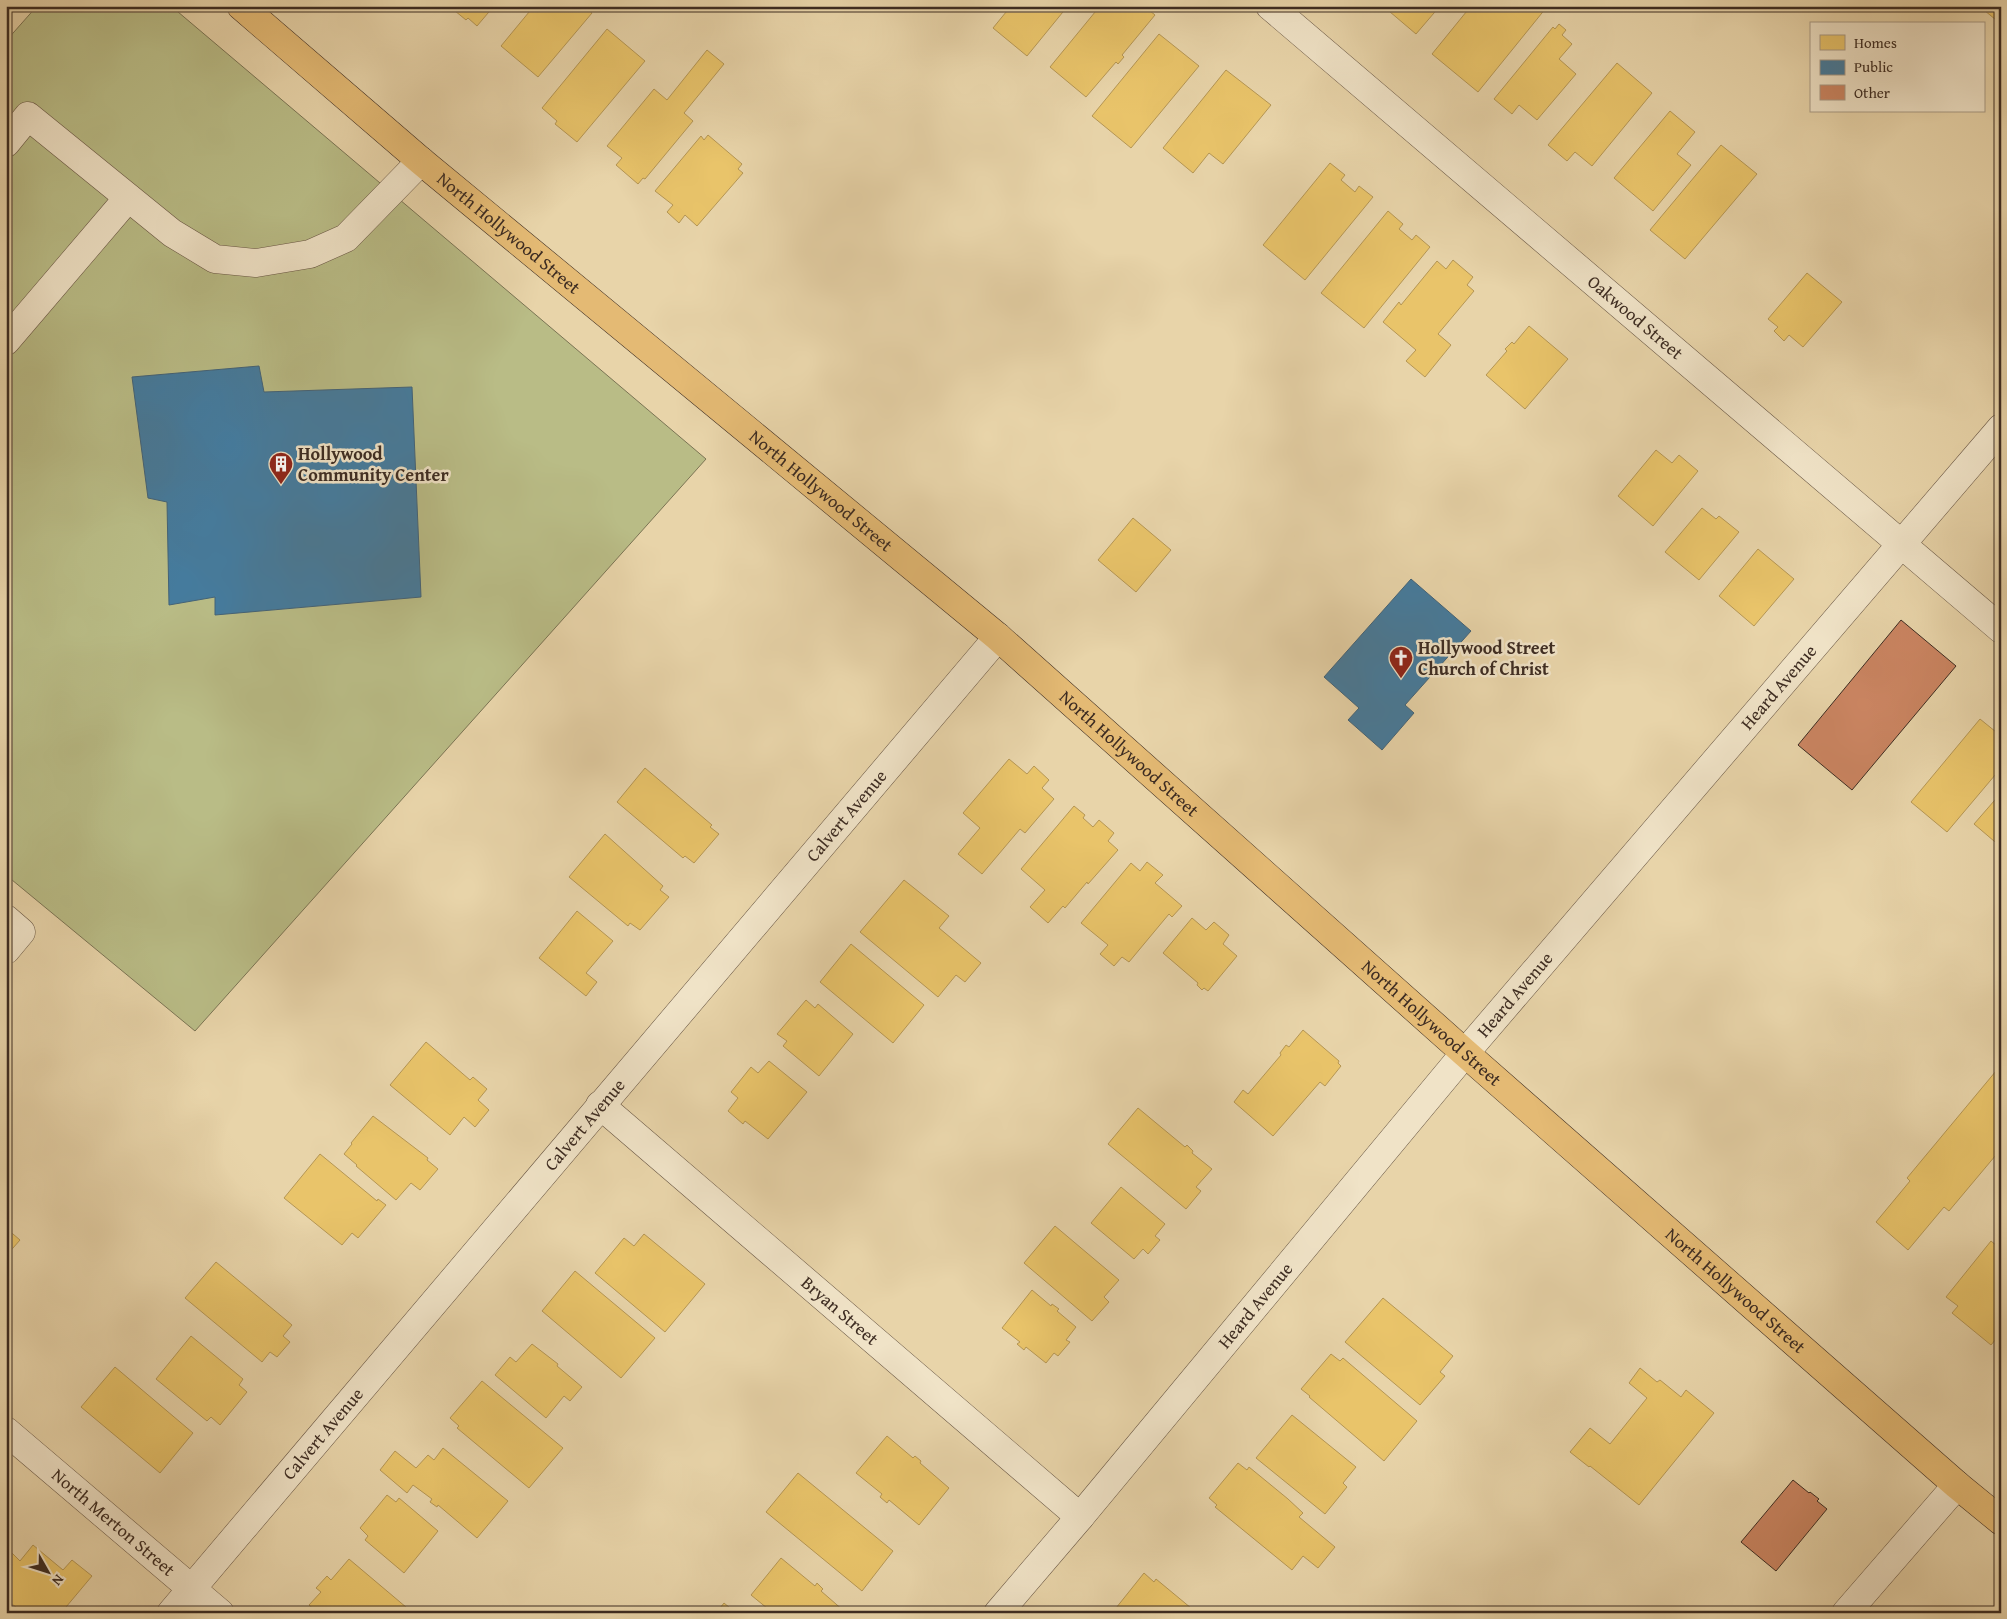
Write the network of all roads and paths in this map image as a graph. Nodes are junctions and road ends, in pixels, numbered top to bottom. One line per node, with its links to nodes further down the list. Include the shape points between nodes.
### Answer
1 (241, 6): 4 (main road, North Hollywood Street)
2 (1270, 6): 8 (street, Oakwood Street)
3 (6, 143): 5 (street, via 28,116)
4 (422, 161): 5 (street, via 346,238 310,254 256,263 215,259 172,233); 10 (main road, North Hollywood Street)
5 (128, 198): 6 (street)
6 (6, 341)
7 (2001, 428): 8 (street, Heard Avenue)
8 (1902, 545): 9 (street, Oakwood Street); 13 (street, Heard Avenue)
9 (2001, 629)
10 (998, 637): 13 (main road, North Hollywood Street); 14 (street, Calvert Avenue)
11 (6, 919): 12 (street, via 21,932)
12 (6, 950)
13 (1466, 1053): 16 (main road, North Hollywood Street); 17 (street, Heard Avenue)
14 (600, 1105): 17 (street, Bryan Street); 19 (street, Calvert Avenue)
15 (6, 1431): 19 (street, North Merton Street)
16 (1957, 1486): 18 (main road, North Hollywood Street); 23 (street)
17 (1080, 1518): 22 (street, Heard Avenue)
18 (2001, 1521)
19 (192, 1588): 20 (street, Calvert Avenue); 21 (street, North Merton Street)
20 (171, 1613)
21 (220, 1613)
22 (998, 1613)
23 (1846, 1613)

